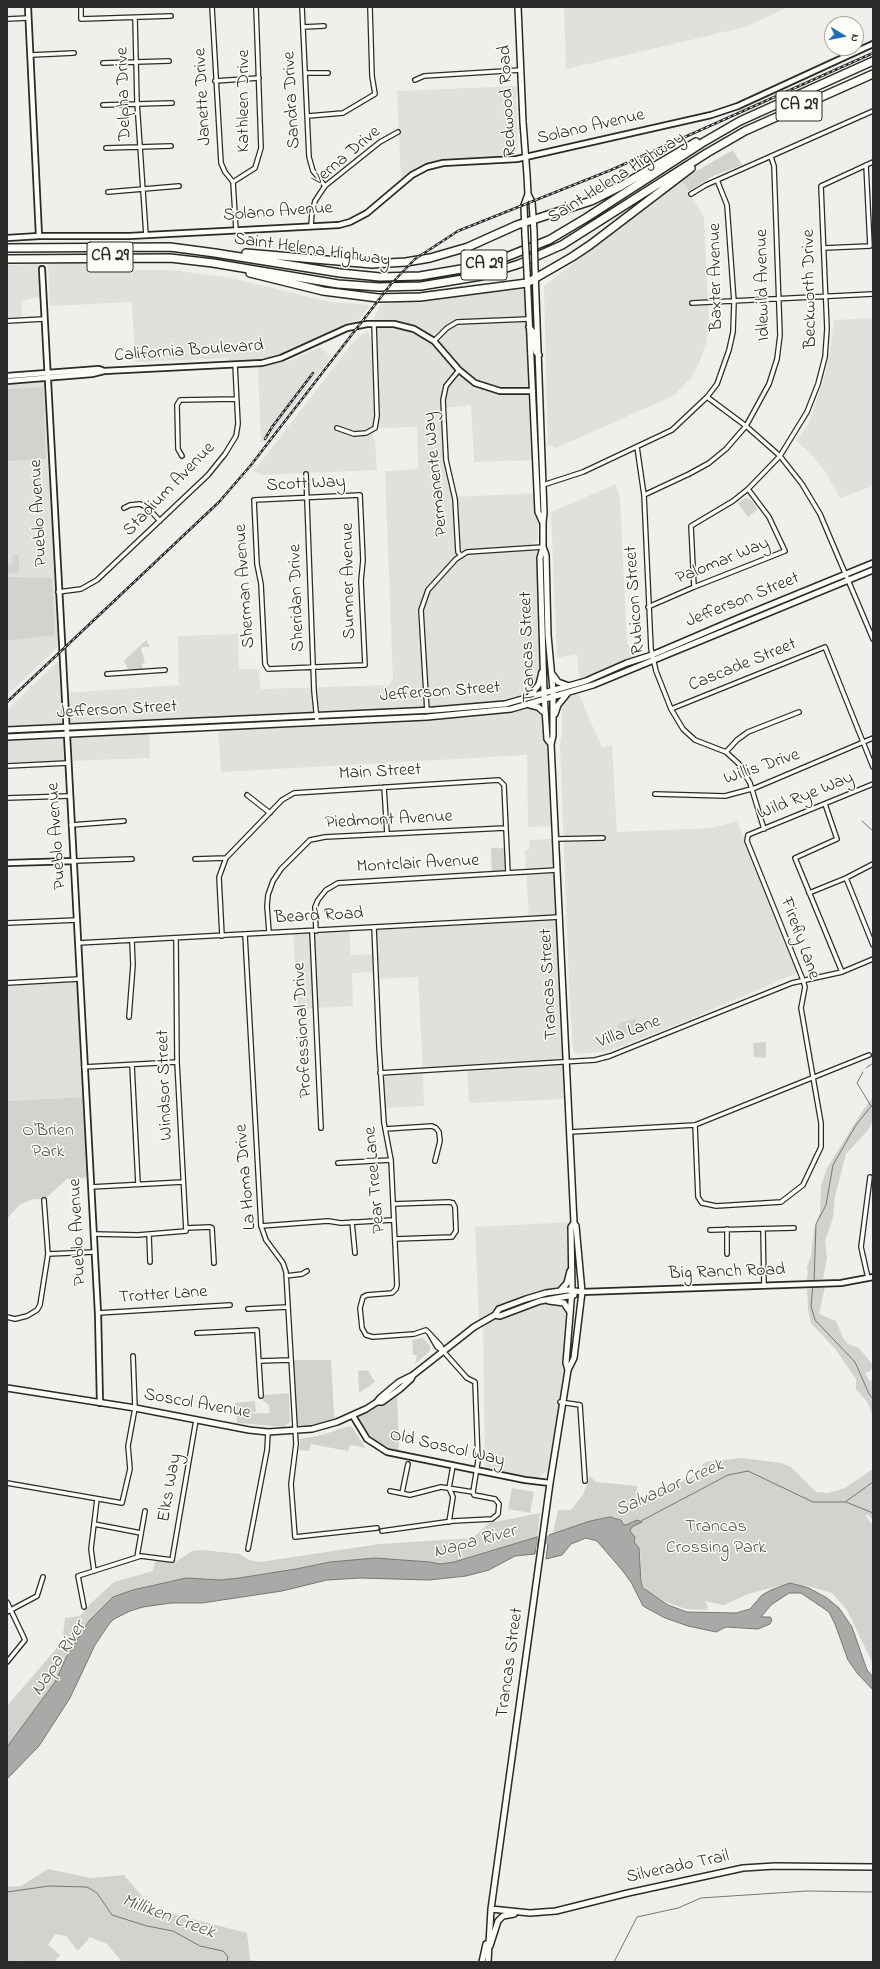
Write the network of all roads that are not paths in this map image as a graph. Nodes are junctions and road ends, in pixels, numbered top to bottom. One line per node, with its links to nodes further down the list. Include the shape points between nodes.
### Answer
1 (28, 7): 9 (street)
2 (81, 7): 10 (street, via 81,19)
3 (212, 7): 27 (street, Janette Drive)
4 (256, 7): 25 (street, Kathleen Drive)
5 (302, 7): 13 (street, Sandra Drive)
6 (370, 7): 32 (street, via 372,76 376,94 343,113)
7 (518, 7): 21 (main road, Redwood Road)
8 (171, 16): 10 (street)
9 (28, 18): 11 (street); 16 (street)
10 (135, 18): 17 (street, Delpha Drive)
11 (7, 19)
12 (324, 26): 13 (street)
13 (303, 27): 22 (street, Sandra Drive)
14 (873, 44): 39 (street, Solano Avenue, via 724,111)
15 (74, 53): 16 (street)
16 (31, 56): 56 (street)
17 (137, 61): 18 (street); 20 (street); 28 (street, Delpha Drive)
18 (169, 61)
19 (873, 61): 33 (highway, Saint Helena Highway / CA 29)
20 (103, 63)
21 (521, 70): 26 (street, via 424,76); 39 (main road, Redwood Road)
22 (305, 73): 23 (street); 32 (street, Sandra Drive)
23 (328, 73)
24 (873, 74): 35 (highway, Saint Helena Highway / CA 29)
25 (259, 78): 27 (street); 44 (street, Kathleen Drive, via 259,158 255,168)
26 (415, 80)
27 (216, 81): 44 (street, Janette Drive, via 221,163)
28 (137, 102): 29 (street); 30 (street); 37 (street, Delpha Drive)
29 (172, 103)
30 (103, 105)
31 (873, 111): 40 (street)
32 (308, 116): 46 (street, Sandra Drive, via 309,157 313,171)
33 (740, 121): 51 (highway, via 712,133 606,194 573,208); 60 (highway, Saint Helena Highway / CA 29, via 570,228 540,244 479,266 420,276 380,277)
34 (398, 132): 46 (street, Verna Drive, via 380,142)
35 (726, 142): 62 (highway, Saint Helena Highway / CA 29, via 562,244 519,264 481,276 428,286 379,287 338,284); 64 (highway, via 590,245)
36 (171, 146): 37 (street)
37 (139, 147): 38 (street); 47 (street, Delpha Drive)
38 (106, 148)
39 (526, 157): 49 (main road, Redwood Road); 53 (street, Solano Avenue, via 443,163 428,167 412,175 361,217 339,224)
40 (771, 157): 43 (street); 68 (street, Idlewild Avenue, via 774,166)
41 (873, 162): 42 (street, Beckworth Drive)
42 (866, 165): 59 (street, Beckworth Drive, via 821,186); 59 (street, via 870,246)
43 (717, 180): 50 (street); 69 (street, Baxter Avenue, via 727,205)
44 (233, 182): 54 (street)
45 (179, 186): 47 (street)
46 (325, 186): 53 (street, Verna Drive, via 315,201)
47 (143, 190): 48 (street); 55 (street, Delpha Drive)
48 (108, 192)
49 (528, 194): 51 (main road, Redwood Road, via 532,202); 52 (main road, Redwood Road, via 524,205)
50 (691, 194)
51 (533, 220): 52 (highway); 64 (main road, Redwood Road, bridge)
52 (525, 222): 60 (highway, via 468,247 406,262 354,263); 65 (main road, Redwood Road, bridge)
53 (311, 226): 54 (street, Solano Avenue)
54 (236, 230): 55 (street, Solano Avenue)
55 (146, 235): 56 (street, Solano Avenue)
56 (39, 236): 57 (street, Solano Avenue)
57 (7, 238)
58 (7, 248): 60 (highway, Saint Helena Highway / CA 29, via 149,246)
59 (824, 248): 67 (street, Beckworth Drive)
60 (192, 249)
61 (7, 259): 62 (highway, Saint Helena Highway / CA 29, via 149,257)
62 (213, 263): 65 (highway, via 323,291 378,298 420,297)
63 (42, 268): 71 (street, Pueblo Avenue)
64 (536, 279): 65 (highway); 77 (main road, Trancas Street)
65 (527, 283): 72 (main road, Trancas Street)
66 (873, 294): 67 (street)
67 (826, 296): 68 (street); 91 (street, Beckworth Drive, via 825,357 818,384 807,412)
68 (779, 299): 69 (street); 87 (street, Idlewild Avenue, via 780,335 777,359 769,384)
69 (734, 302): 70 (street); 85 (street, Baxter Avenue, via 733,332 729,350 717,384)
70 (692, 303)
71 (44, 319): 73 (street); 80 (street, Pueblo Avenue)
72 (529, 319): 75 (main road, Trancas Street); 76 (street, via 457,322)
73 (7, 321)
74 (374, 324): 76 (street, California Boulevard, via 405,326); 78 (street, California Boulevard, via 347,328 281,358); 88 (street, via 377,416 375,428 366,433 354,434)
75 (529, 328): 77 (main road, via 533,332 536,352); 84 (main road, Trancas Street)
76 (434, 341): 79 (street, California Boulevard)
77 (539, 355): 83 (main road, Trancas Street)
78 (235, 364): 80 (street, California Boulevard); 86 (street, Stadium Avenue)
79 (459, 370): 84 (street, California Boulevard, via 485,387 506,392); 104 (street, Permanente Way, via 446,386 443,400 446,460 455,499 458,552)
80 (48, 375): 81 (street, California Boulevard); 82 (street, California Boulevard); 111 (street, Pueblo Avenue)
81 (7, 376)
82 (7, 381)
83 (541, 390): 84 (main road); 94 (main road, Trancas Street)
84 (533, 391): 92 (main road, Trancas Street)
85 (707, 397): 87 (street); 89 (street, Baxter Avenue, via 672,430)
86 (236, 399): 90 (street, via 180,400 177,405 178,449); 101 (street, Stadium Avenue, via 236,436 208,475)
87 (746, 426): 91 (street); 97 (street, Idlewild Avenue, via 726,449 708,463)
88 (337, 428)
89 (637, 447): 94 (street, Baxter Avenue, via 569,477); 97 (street, Rubicon Street)
90 (182, 456)
91 (780, 456): 95 (street, Beckworth Drive); 107 (street, via 802,484 820,514)
92 (536, 464): 94 (main road); 102 (main road, Trancas Street, via 538,512)
93 (306, 474): 98 (street, Sheridan Drive)
94 (543, 485): 102 (main road, Trancas Street)
95 (748, 490): 109 (street, Beckworth Drive, via 713,515 691,526); 109 (street, Palomar Way, via 769,518 785,551)
96 (360, 495): 98 (street, Scott Way); 121 (street, Sumner Avenue, via 366,665)
97 (644, 496): 112 (street, Rubicon Street)
98 (308, 498): 99 (street, Scott Way); 121 (street, Sheridan Drive)
99 (254, 500): 121 (street, Sherman Avenue, via 265,664 268,668)
100 (124, 508): 101 (street, via 140,504 148,508)
101 (160, 521): 111 (street, Stadium Avenue, via 90,586 81,590)
102 (543, 522): 103 (main road, Trancas Street)
103 (543, 547): 104 (street, via 473,551); 110 (main road, Trancas Street, via 540,558); 113 (main road, Trancas Street, via 546,555)
104 (461, 556): 133 (street, via 428,590 422,604 421,628)
105 (873, 563): 107 (main road, Jefferson Street)
106 (873, 570): 108 (main road, Jefferson Street)
107 (846, 574): 108 (street); 119 (main road, Jefferson Street)
108 (849, 581): 116 (street); 119 (main road, Jefferson Street)
109 (694, 587): 112 (street, Palomar Way)
110 (542, 591): 113 (main road, via 545,608); 114 (main road, Trancas Street)
111 (58, 592): 140 (street, Pueblo Avenue)
112 (648, 607): 119 (street, Rubicon Street)
113 (548, 611): 117 (main road, Trancas Street)
114 (542, 613): 117 (main road, via 545,615); 120 (main road, Trancas Street)
115 (873, 626): 116 (street)
116 (869, 628): 118 (street)
117 (548, 635): 123 (main road, Trancas Street)
118 (873, 638)
119 (653, 658): 125 (main road, Jefferson Street); 128 (main road, Jefferson Street); 134 (street, Rubicon Street)
120 (544, 665): 127 (main road, Trancas Street); 129 (main road, via 539,684)
121 (313, 667): 138 (street, Sheridan Drive)
122 (165, 670): 124 (street)
123 (551, 671): 125 (main road, via 557,681); 126 (main road, Trancas Street)
124 (107, 674)
125 (570, 686): 126 (main road, Jefferson Street)
126 (553, 690): 127 (main road, Jefferson Street); 130 (main road, Trancas Street)
127 (544, 693): 129 (main road, Jefferson Street); 131 (main road, Trancas Street)
128 (567, 694): 130 (main road, Jefferson Street); 139 (main road, via 558,705)
129 (529, 697): 133 (main road, Jefferson Street, via 491,706)
130 (553, 698): 131 (main road, Jefferson Street); 139 (main road, Trancas Street)
131 (545, 701): 132 (main road, Jefferson Street); 135 (main road, Trancas Street)
132 (529, 705): 135 (main road); 137 (main road, Jefferson Street, via 486,713)
133 (427, 710): 137 (street); 138 (main road, Jefferson Street)
134 (671, 710): 145 (street, Cascade Street, via 825,647); 147 (street, Rubicon Street, via 683,729 695,740)
135 (545, 712): 146 (main road, Trancas Street, via 547,740)
136 (799, 712): 147 (street, via 748,732)
137 (427, 717): 138 (main road, Jefferson Street)
138 (317, 718): 140 (main road, Jefferson Street); 142 (main road, Jefferson Street)
139 (553, 719): 146 (main road, Trancas Street)
140 (66, 727): 141 (main road, Jefferson Street); 142 (street, Pueblo Avenue)
141 (7, 730)
142 (66, 735): 143 (main road, Jefferson Street); 148 (street, Pueblo Avenue)
143 (7, 737)
144 (873, 738): 145 (street, Willis Drive)
145 (864, 742): 150 (street); 153 (street, Willis Drive)
146 (552, 744): 167 (main road, Trancas Street)
147 (726, 752): 153 (street, Rubicon Street, via 739,764)
148 (68, 763): 149 (street); 156 (street, Pueblo Avenue)
149 (7, 766)
150 (873, 766)
151 (873, 784): 158 (street, Wild Rye Way)
152 (384, 787): 159 (street, Main Street, via 294,793 282,800); 162 (street, Main Street, via 499,780 504,785); 164 (street)
153 (752, 789): 154 (street, Willis Drive, via 725,796); 163 (street, Rubicon Street)
154 (655, 794)
155 (247, 795): 159 (street)
156 (69, 796): 157 (street); 161 (street, Pueblo Avenue)
157 (7, 798)
158 (825, 804): 163 (street, Wild Rye Way); 177 (street, via 838,839 795,858)
159 (270, 813): 168 (street, Main Street)
160 (124, 821): 161 (street)
161 (71, 825): 171 (street, Pueblo Avenue)
162 (505, 828): 164 (street, Piedmont Avenue); 175 (street, Main Street)
163 (764, 829): 165 (street, Wild Rye Way)
164 (387, 834): 183 (street, Piedmont Avenue, via 325,837 307,843 277,874 269,888)
165 (748, 835): 193 (street, Firefly Lane, via 747,841)
166 (603, 838): 167 (street)
167 (556, 839): 174 (main road, Trancas Street)
168 (226, 858): 170 (street); 185 (street, via 219,877)
169 (132, 859): 171 (street)
170 (195, 860)
171 (74, 861): 172 (street); 179 (street, Pueblo Avenue)
172 (7, 864)
173 (873, 864): 176 (street)
174 (557, 870): 175 (street, Montclair Avenue); 178 (main road, Trancas Street)
175 (508, 873): 182 (street, Montclair Avenue, via 338,883 326,890 318,900 315,907)
176 (846, 878): 177 (street); 189 (street)
177 (809, 893): 191 (street)
178 (561, 917): 181 (street, Beard Road); 198 (main road, Trancas Street)
179 (77, 920): 180 (street); 188 (street, Pueblo Avenue)
180 (7, 923)
181 (374, 927): 182 (street, Beard Road); 201 (street, Pear Tree Lane)
182 (314, 931): 183 (street, Beard Road); 204 (street, Professional Drive)
183 (269, 932): 184 (street, Beard Road)
184 (245, 935): 185 (street, Beard Road); 219 (street, La Homa Drive)
185 (222, 936): 186 (street, Beard Road)
186 (176, 938): 187 (street, Beard Road); 197 (street, Windsor Street)
187 (132, 941): 188 (street, Beard Road); 195 (street)
188 (78, 943): 192 (street, Pueblo Avenue)
189 (873, 945)
190 (873, 960): 191 (street, Villa Lane)
191 (842, 972): 193 (street, Villa Lane)
192 (79, 979): 194 (street); 200 (street, Pueblo Avenue)
193 (804, 980): 198 (street, Villa Lane, via 610,1056); 202 (street, Firefly Lane, via 802,1008)
194 (7, 983)
195 (129, 1017)
196 (869, 1055): 202 (street)
197 (177, 1062): 199 (street); 211 (street, Windsor Street)
198 (567, 1062): 201 (street, Villa Lane); 206 (main road, Trancas Street)
199 (132, 1065): 200 (street); 212 (street)
200 (84, 1067): 213 (street, Pueblo Avenue)
201 (380, 1073): 205 (street, Pear Tree Lane)
202 (813, 1078): 203 (street); 203 (street, Firefly Lane, via 821,1123 821,1147 803,1185 781,1202 716,1206 702,1203 698,1197)
203 (695, 1125): 206 (street)
204 (321, 1128)
205 (385, 1129): 207 (street, Pear Tree Lane); 208 (street, via 432,1126 436,1128 440,1139)
206 (570, 1132): 218 (main road, Trancas Street)
207 (391, 1160): 209 (street); 215 (street, Pear Tree Lane)
208 (435, 1161)
209 (338, 1163)
210 (870, 1177): 237 (street, via 861,1246)
211 (183, 1182): 212 (street); 223 (street, Windsor Street)
212 (138, 1184): 213 (street)
213 (91, 1187): 225 (street, Pueblo Avenue)
214 (44, 1200): 231 (street)
215 (393, 1204): 216 (street, Pear Tree Lane); 227 (street, via 453,1202 455,1207 456,1231 452,1237)
216 (393, 1220): 217 (street); 227 (street, Pear Tree Lane)
217 (352, 1222): 219 (street, via 328,1221); 230 (street)
218 (574, 1223): 229 (main road, Trancas Street, via 571,1227); 241 (main road, Trancas Street)
219 (261, 1226): 236 (street, La Homa Drive, via 266,1240 282,1263)
220 (794, 1228): 222 (street)
221 (727, 1229): 222 (street); 224 (street); 232 (street)
222 (764, 1229): 238 (street)
223 (186, 1230): 226 (street); 234 (street, via 212,1228)
224 (710, 1230)
225 (94, 1234): 226 (street); 228 (street, Pueblo Avenue)
226 (149, 1235): 233 (street)
227 (395, 1239): 254 (street, Pear Tree Lane, via 396,1290 389,1294 363,1297 360,1308 362,1328 366,1335 373,1337 414,1334 426,1330)
228 (94, 1252): 231 (street); 248 (street, Pueblo Avenue)
229 (572, 1252): 239 (main road, Trancas Street); 240 (main road, via 568,1281)
230 (355, 1253)
231 (48, 1254): 251 (street, via 42,1300 37,1310 21,1318)
232 (727, 1254)
233 (150, 1262)
234 (214, 1263)
235 (307, 1271): 236 (street)
236 (286, 1276): 246 (street, La Homa Drive)
237 (871, 1278): 238 (street, Big Ranch Road, via 840,1283)
238 (764, 1286): 241 (street, Big Ranch Road)
239 (572, 1290): 240 (main road, Soscol Avenue); 241 (main road, Soscol Avenue); 242 (main road, Trancas Street)
240 (560, 1291): 243 (main road, Soscol Avenue)
241 (582, 1292): 242 (main road, Soscol Avenue); 258 (main road, Trancas Street, via 574,1358)
242 (572, 1296): 244 (main road, Soscol Avenue); 252 (main road, Trancas Street)
243 (527, 1299): 249 (main road, via 527,1302 509,1309); 250 (main road, Soscol Avenue, via 500,1309)
244 (544, 1301): 249 (main road, Soscol Avenue); 252 (main road, via 562,1302 570,1311)
245 (230, 1305): 248 (street, Trotter Lane)
246 (287, 1307): 247 (street); 256 (street, La Homa Drive)
247 (248, 1309)
248 (98, 1313): 261 (street, Pueblo Avenue)
249 (506, 1314): 250 (main road, Soscol Avenue)
250 (495, 1315): 254 (main road, Soscol Avenue, via 478,1324)
251 (7, 1318)
252 (571, 1321): 258 (main road, Trancas Street, via 566,1363)
253 (197, 1333): 257 (street, via 257,1330)
254 (443, 1351): 264 (main road, Soscol Avenue, via 413,1374 400,1389 382,1402 377,1402); 270 (street, Pear Tree Lane, via 467,1378 475,1382)
255 (133, 1356): 263 (street)
256 (290, 1360): 257 (street); 267 (street, La Homa Drive)
257 (259, 1361): 260 (street)
258 (568, 1370): 262 (main road, Trancas Street)
259 (7, 1388): 261 (main road, Soscol Avenue)
260 (261, 1396)
261 (100, 1402): 263 (main road, Soscol Avenue)
262 (561, 1402): 271 (street, via 580,1405); 273 (main road, Trancas Street)
263 (135, 1408): 265 (main road, Soscol Avenue); 278 (street, via 128,1446 130,1469 122,1503)
264 (353, 1416): 267 (main road, Soscol Avenue); 269 (street, Old Soscol Way, via 363,1434 382,1450)
265 (196, 1420): 266 (main road, Soscol Avenue); 286 (street, Elks Way, via 172,1560)
266 (268, 1432): 267 (main road, Soscol Avenue); 285 (street, via 267,1450)
267 (295, 1432): 282 (street, La Homa Drive, via 291,1484 295,1537)
268 (408, 1464): 277 (street)
269 (453, 1466): 270 (street, Old Soscol Way); 274 (street)
270 (477, 1471): 273 (street, Old Soscol Way); 276 (street, Pear Tree Lane)
271 (585, 1481)
272 (7, 1483): 278 (street)
273 (550, 1484): 294 (main road, Trancas Street)
274 (449, 1488): 276 (street); 277 (street, via 441,1487 410,1495); 280 (street, via 453,1497)
275 (390, 1491): 277 (street)
276 (473, 1492): 280 (street, via 474,1495 495,1499 500,1507 496,1517)
277 (402, 1493)
278 (97, 1499): 281 (street)
279 (145, 1511): 284 (street)
280 (450, 1522): 283 (street)
281 (94, 1524): 284 (street); 287 (street, via 91,1549)
282 (377, 1528)
283 (382, 1531)
284 (141, 1533): 286 (street)
285 (248, 1549)
286 (137, 1557): 287 (street)
287 (94, 1570): 290 (street, via 78,1576)
288 (43, 1577): 291 (street, via 37,1596)
289 (7, 1602): 291 (street)
290 (84, 1606)
291 (9, 1611): 292 (street, via 25,1640)
292 (7, 1662)
293 (873, 1867): 295 (main road, Silverado Trail, via 743,1868 556,1911)
294 (491, 1909): 295 (main road, Silverado Trail); 296 (main road, Trancas Street)
295 (530, 1913): 297 (main road, via 506,1914 500,1918)
296 (489, 1927): 297 (main road, Trancas Street); 298 (main road)
297 (488, 1960)
298 (482, 1962)

